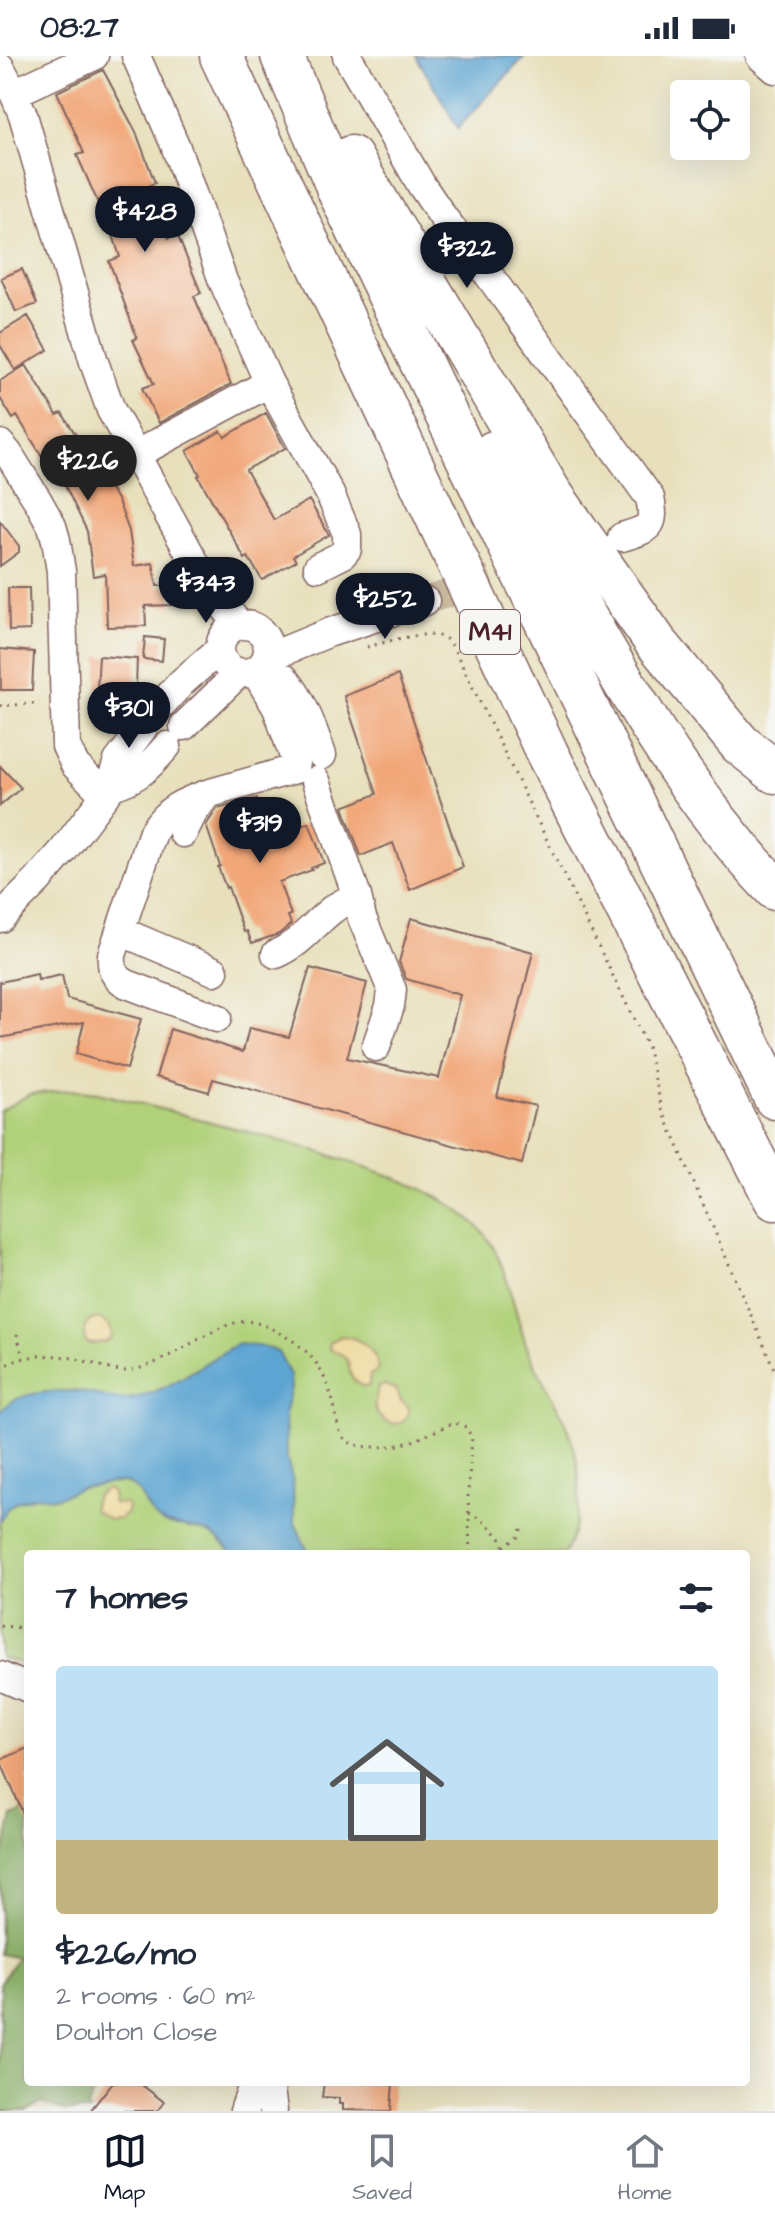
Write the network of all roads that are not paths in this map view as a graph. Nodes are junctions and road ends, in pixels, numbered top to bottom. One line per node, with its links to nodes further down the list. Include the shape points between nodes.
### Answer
1 (94, 56): 10 (street)
2 (136, 56): 11 (street, via 164,116 223,281)
3 (221, 56): 32 (highway, M41, via 547,753)
4 (282, 56): 31 (highway, M41, via 341,196)
5 (292, 56): 19 (highway, via 550,492 655,641 740,744); 23 (highway, via 501,466 596,635 679,771)
6 (347, 56): 14 (street, via 429,198 650,498 651,524)
7 (760, 56): 9 (street)
8 (0, 67): 10 (street)
9 (775, 69)
10 (14, 93): 13 (street, via 94,362)
11 (269, 383): 13 (street); 15 (street, via 347,534 342,555)
12 (0, 444): 20 (street, via 38,501 56,540 69,755 89,780)
13 (135, 455): 17 (street)
14 (622, 537)
15 (318, 567)
16 (425, 601): 17 (street, via 328,633)
17 (247, 651): 18 (street, via 293,690 312,728); 20 (street, via 143,772); 20 (street, via 181,683 118,761)
18 (307, 766): 21 (street); 24 (street)
19 (775, 772)
20 (109, 791): 25 (street, via 63,851)
21 (207, 794): 22 (street); 26 (street, via 183,802 160,820)
22 (183, 833)
23 (775, 889)
24 (357, 896): 27 (street); 30 (street, via 392,990)
25 (0, 918)
26 (120, 931): 28 (street); 29 (street, via 111,964 119,980)
27 (276, 954)
28 (214, 971)
29 (217, 1018)
30 (376, 1047)
31 (775, 1098)
32 (775, 1199)
33 (0, 1676): 34 (street)
34 (24, 1686)
35 (253, 2086): 37 (street)
36 (270, 2086): 38 (street)
37 (244, 2111)
38 (273, 2111)

